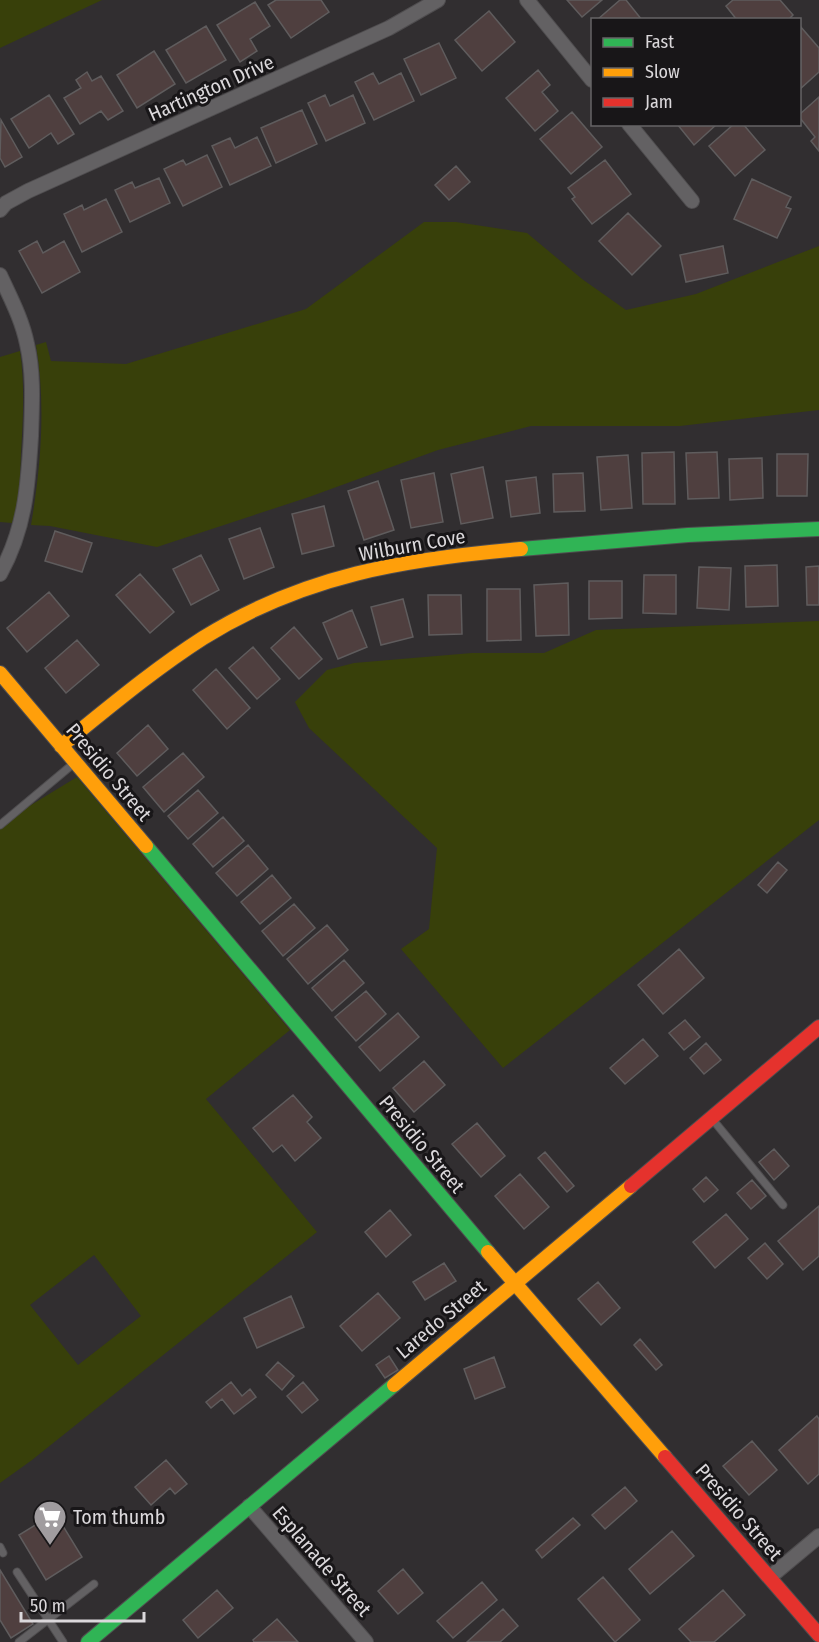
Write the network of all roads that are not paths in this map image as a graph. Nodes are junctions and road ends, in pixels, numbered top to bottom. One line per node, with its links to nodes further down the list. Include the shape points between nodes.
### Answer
1 (438, 0): 6 (street, Hartington Drive, via 389,28 28,191)
2 (527, 0): 3 (street)
3 (591, 79)
4 (631, 126): 5 (street)
5 (692, 201)
6 (0, 210)
7 (0, 275): 9 (street, via 27,343 32,407 28,490 22,522)
8 (819, 529): 11 (street, Wilburn Cove, via 675,535 484,553 404,562 338,579 257,609 208,635 164,664)
9 (0, 574)
10 (0, 673): 11 (street, Presidio Street)
11 (61, 746): 12 (street, Presidio Street)
12 (75, 763): 13 (lane); 17 (street, Presidio Street)
13 (0, 825)
14 (819, 1027): 15 (street, Laredo Street)
15 (712, 1118): 16 (lane); 17 (street, Laredo Street)
16 (783, 1204)
17 (514, 1283): 18 (street, Laredo Street); 21 (street, Presidio Street)
18 (249, 1506): 27 (street, Laredo Street); 28 (street, Esplanade Street)
19 (819, 1536): 21 (street)
20 (17, 1572): 23 (lane)
21 (770, 1577): 24 (street, Presidio Street)
22 (94, 1584): 23 (lane)
23 (48, 1621): 25 (lane); 26 (lane)
24 (819, 1635)
25 (20, 1642)
26 (63, 1642)
27 (88, 1642)
28 (366, 1642)

